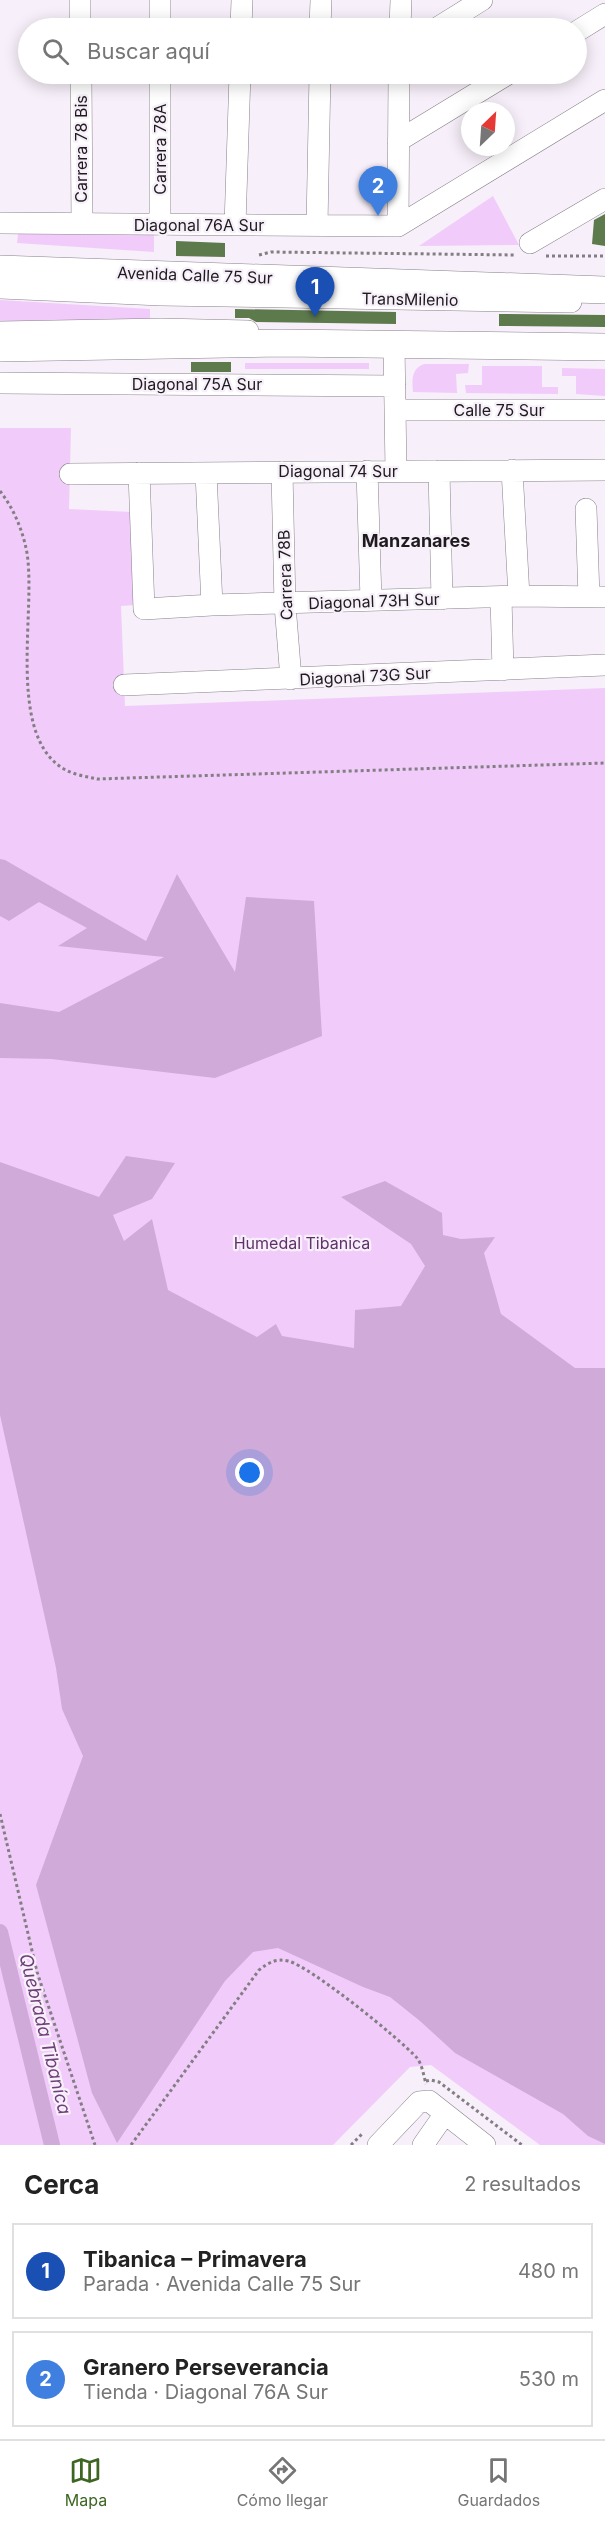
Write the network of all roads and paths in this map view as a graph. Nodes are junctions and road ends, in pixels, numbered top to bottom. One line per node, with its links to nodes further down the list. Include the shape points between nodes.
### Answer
1 (80, 0): 8 (street)
2 (160, 0): 9 (street)
3 (242, 0): 10 (street)
4 (321, 0): 11 (street)
5 (401, 0): 12 (street)
6 (482, 0): 13 (street)
7 (605, 14): 14 (street)
8 (80, 18)
9 (160, 18)
10 (241, 18)
11 (320, 18)
12 (400, 18)
13 (453, 18)
14 (587, 25)
15 (81, 84): 25 (street, Carrera 78 Bis)
16 (160, 84): 26 (street, Carrera 78A)
17 (240, 84): 27 (street)
18 (320, 84): 28 (street)
19 (399, 84): 22 (street)
20 (492, 84): 22 (street)
21 (605, 100): 29 (street)
22 (398, 141): 29 (street)
23 (605, 199): 30 (street)
24 (0, 224): 25 (street, Diagonal 76A Sur)
25 (82, 224): 26 (street, Diagonal 76A Sur)
26 (160, 224): 27 (street, Diagonal 76A Sur)
27 (235, 225): 28 (street, Diagonal 76A Sur)
28 (317, 225): 29 (street, Diagonal 76A Sur)
29 (398, 226)
30 (530, 251): 31 (path); 32 (path)
31 (397, 254)
32 (605, 256)
33 (0, 269): 35 (main road, Avenida Calle 75 Sur)
34 (0, 288): 36 (street, TransMilenio)
35 (605, 290)
36 (605, 302)
37 (0, 332): 38 (street, TransMilenio, via 161,329)
38 (605, 335)
39 (394, 345): 40 (main road); 41 (main road); 43 (street)
40 (605, 347)
41 (0, 348)
42 (0, 382): 43 (street, Diagonal 75A Sur)
43 (395, 386): 44 (street)
44 (395, 410): 45 (street, Calle 75 Sur); 49 (street)
45 (604, 410)
46 (512, 470): 47 (street, Diagonal 74 Sur); 50 (street, Diagonal 74 Sur); 57 (street)
47 (605, 470)
48 (367, 471): 49 (street, Diagonal 74 Sur); 52 (street, Diagonal 74 Sur); 60 (street)
49 (396, 471): 50 (street, Diagonal 74 Sur)
50 (439, 471): 59 (street)
51 (206, 472): 52 (street, Diagonal 74 Sur); 53 (street, Diagonal 74 Sur); 62 (street)
52 (282, 472): 61 (street, Carrera 78B)
53 (139, 473): 54 (street, Diagonal 74 Sur); 62 (street, Diagonal 73H Sur, via 144,609)
54 (70, 474)
55 (0, 491): 67 (path, via 13,507 27,554 27,692 38,740 58,765 73,773 97,779)
56 (586, 509): 58 (street)
57 (510, 597): 58 (street, Diagonal 73H Sur); 59 (street, Diagonal 73H Sur); 64 (street)
58 (597, 597)
59 (442, 599): 60 (street, Diagonal 73H Sur)
60 (371, 600): 61 (street, Diagonal 73H Sur)
61 (285, 604): 62 (street, Diagonal 73H Sur); 65 (street, Carrera 78B)
62 (212, 605)
63 (605, 665): 64 (street, Diagonal 73G Sur)
64 (502, 670): 65 (street, Diagonal 73G Sur)
65 (291, 679): 66 (street, Diagonal 73G Sur)
66 (124, 685)
67 (605, 763)
68 (0, 1814): 70 (path, via 37,1972)
69 (437, 2108): 71 (path, via 419,2060 309,1970 277,1960 259,1970); 72 (street, via 418,2102); 73 (street); 74 (street)
70 (95, 2145)
71 (131, 2145)
72 (378, 2145)
73 (423, 2145)
74 (485, 2145)

